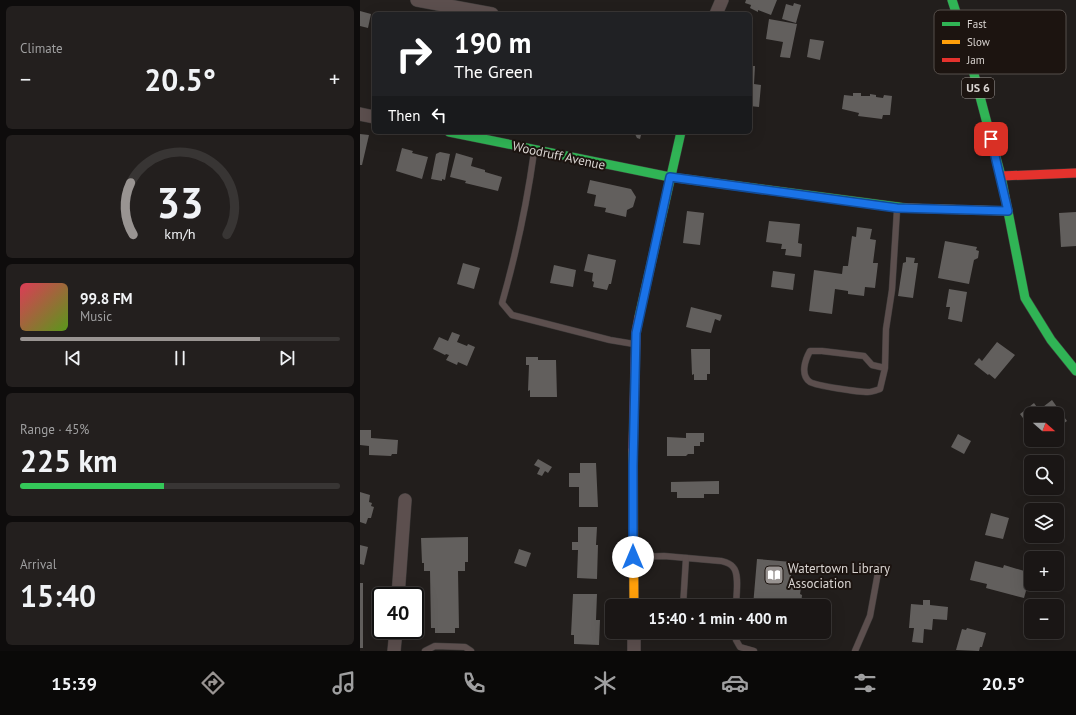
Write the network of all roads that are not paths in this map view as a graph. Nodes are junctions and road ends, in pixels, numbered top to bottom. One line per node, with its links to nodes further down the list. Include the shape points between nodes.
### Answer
1 (417, 0): 5 (street)
2 (722, 0): 6 (street)
3 (952, 0): 4 (street, US 6)
4 (955, 10)
5 (481, 12)
6 (717, 12)
7 (974, 74): 14 (street, US 6)
8 (360, 114): 9 (street)
9 (372, 117)
10 (458, 134): 12 (street, Woodruff Avenue)
11 (681, 134): 15 (street)
12 (534, 150): 15 (street, Woodruff Avenue); 18 (lane, via 528,197 502,303 512,316)
13 (1076, 173): 14 (street)
14 (1001, 176): 17 (street, US 6)
15 (670, 177): 16 (street, Woodruff Avenue); 18 (street, via 636,333)
16 (897, 208): 17 (street, Woodruff Avenue); 19 (lane)
17 (1008, 211): 20 (street, US 6, via 1025,298 1051,340)
18 (636, 345): 22 (street)
19 (884, 368): 19 (lane, via 880,389 869,392 809,382 804,368 805,359 810,351 864,356 872,366)
20 (1076, 371)
21 (405, 500): 25 (street)
22 (633, 557): 23 (lane); 26 (street)
23 (686, 558): 27 (lane); 28 (lane, via 721,561 734,567 737,574)
24 (879, 567): 37 (lane, via 870,616)
25 (399, 587)
26 (634, 599)
27 (683, 599)
28 (736, 599)
29 (395, 639): 32 (street)
30 (634, 639): 35 (street)
31 (736, 639): 36 (lane, via 740,647)
32 (394, 651)
33 (425, 651): 34 (lane, via 434,646 465,647)
34 (471, 651)
35 (634, 651)
36 (754, 651)
37 (855, 651)

